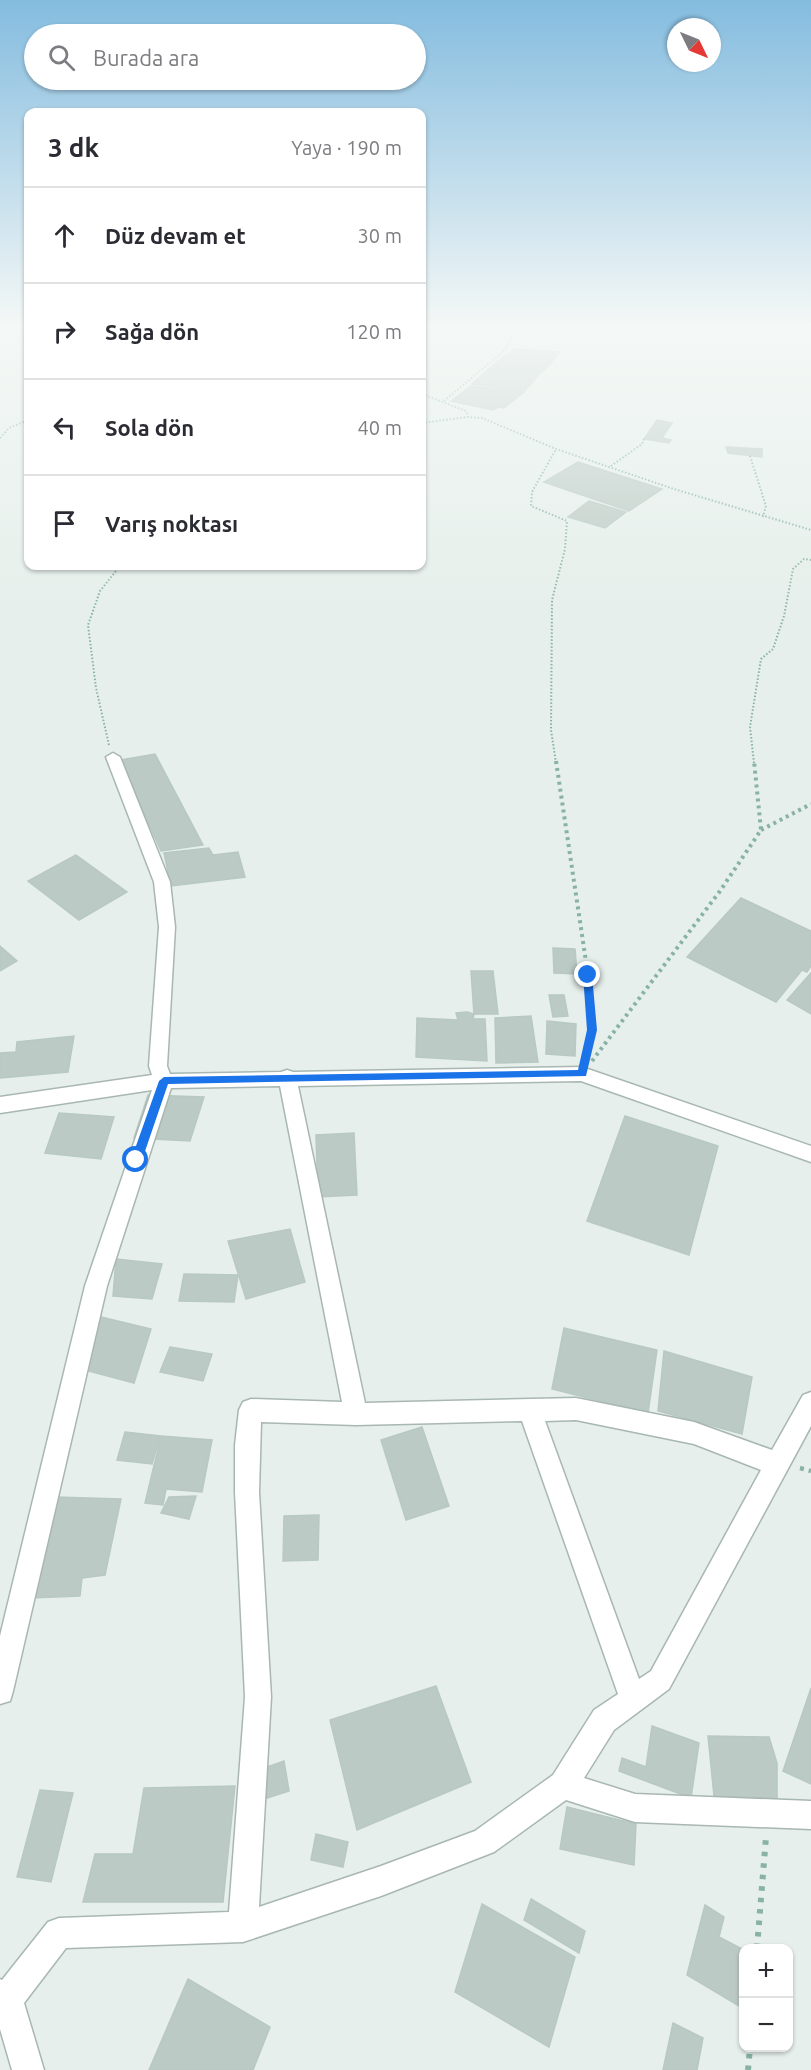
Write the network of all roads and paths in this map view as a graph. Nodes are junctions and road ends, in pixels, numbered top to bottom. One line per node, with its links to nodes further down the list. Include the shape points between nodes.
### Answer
1 (448, 420): 4 (path)
2 (486, 420): 7 (path)
3 (24, 422): 5 (path, via 9,428)
4 (426, 422)
5 (0, 438)
6 (644, 439): 9 (path)
7 (556, 449): 9 (path); 17 (path, via 532,492 531,506 567,520 565,549 552,600 551,730 588,975 592,1030)
8 (750, 456): 10 (path, via 766,506)
9 (610, 467): 10 (path)
10 (763, 517): 11 (path)
11 (811, 530)
12 (811, 560): 16 (path, via 804,559 794,569 773,649 761,659 750,727)
13 (117, 570): 14 (path, via 100,591 88,625 96,688)
14 (113, 757): 19 (street, via 162,882 167,927 158,1066)
15 (811, 804): 16 (path)
16 (760, 830): 17 (path, via 713,901)
17 (582, 1074): 18 (street); 21 (street)
18 (287, 1077): 19 (street); 24 (street)
19 (164, 1081): 20 (street); 26 (street, via 96,1286)
20 (0, 1105)
21 (811, 1154)
22 (811, 1403): 25 (street)
23 (530, 1410): 24 (street); 25 (street, via 576,1409 694,1432); 27 (street)
24 (356, 1414): 31 (street, via 251,1410 247,1492 258,1697)
25 (777, 1464): 27 (street, via 660,1680)
26 (0, 1691)
27 (633, 1699): 28 (street, via 604,1720)
28 (563, 1785): 29 (street, via 635,1808); 31 (street, via 484,1842)
29 (768, 1815): 30 (street); 32 (path)
30 (811, 1815)
31 (243, 1927): 33 (street, via 59,1933)
32 (757, 1944)
33 (3, 1997): 35 (street)
34 (750, 2052): 36 (path)
35 (28, 2070)
36 (748, 2070)

